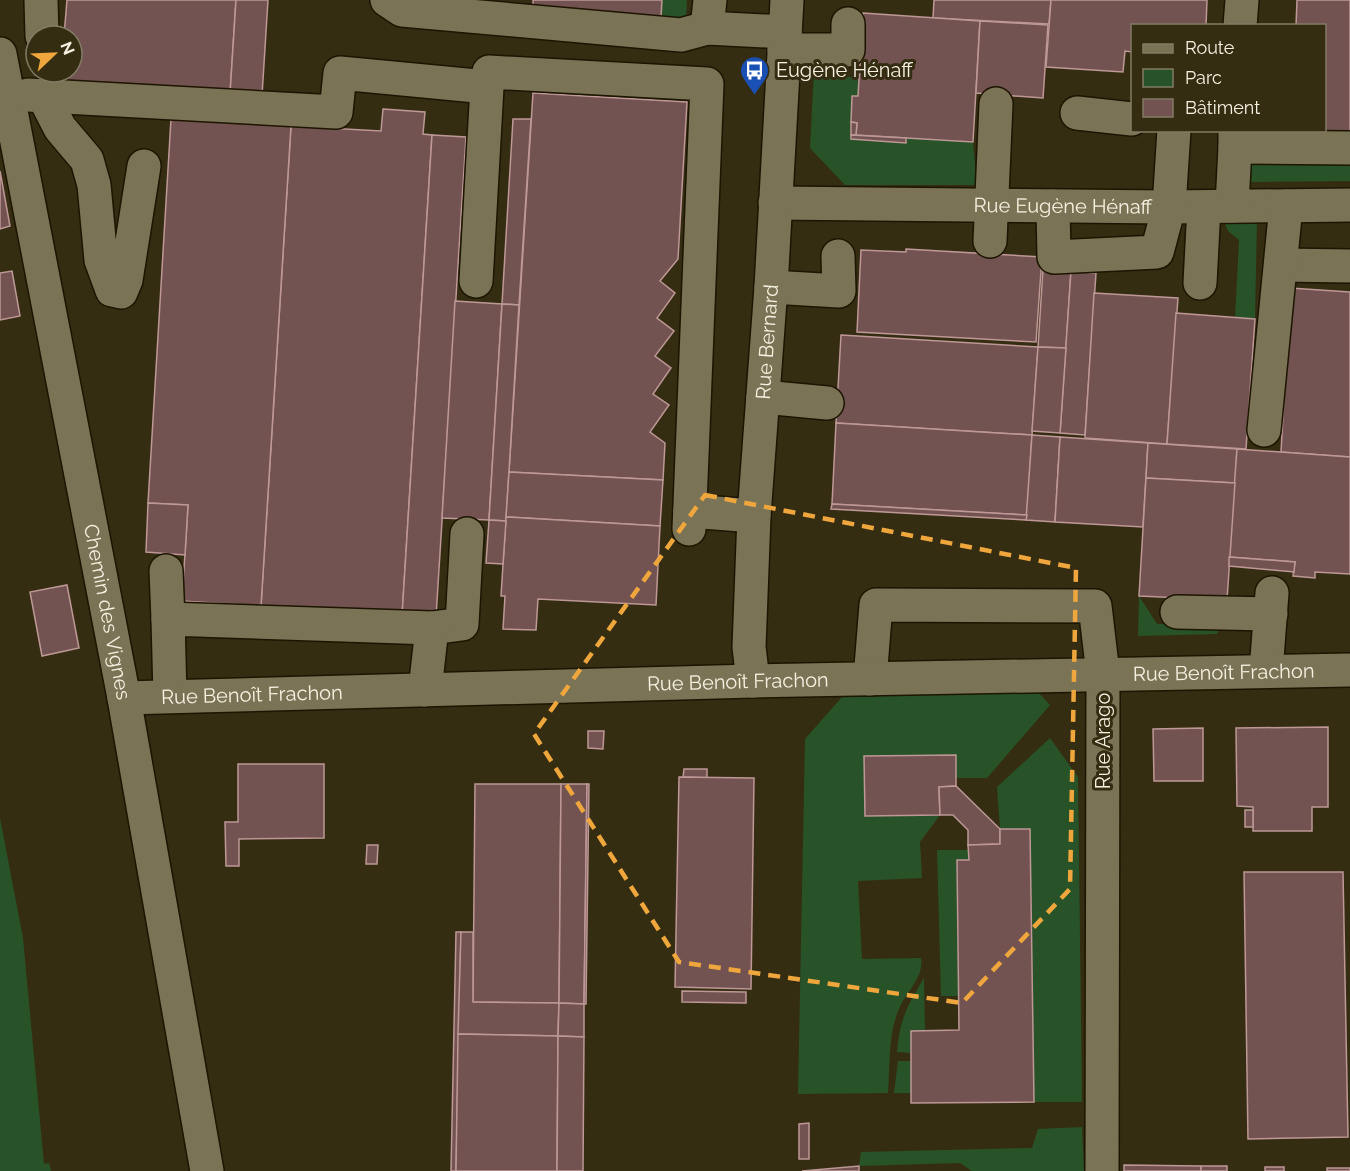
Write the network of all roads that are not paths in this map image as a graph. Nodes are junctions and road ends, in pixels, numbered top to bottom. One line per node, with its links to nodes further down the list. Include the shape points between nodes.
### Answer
1 (41, 0): 6 (street)
2 (387, 0): 5 (street, via 402,10 681,35)
3 (787, 0): 9 (street, Rue Bernard)
4 (1242, 0): 8 (street)
5 (709, 14): 9 (street)
6 (42, 24)
7 (848, 24): 9 (street, via 848,51)
8 (1240, 24)
9 (784, 41): 20 (street, Rue Bernard)
10 (0, 54): 12 (street, Chemin des Vignes)
11 (487, 87): 12 (street, via 340,73 336,112); 31 (street); 37 (street, via 489,72 707,84 690,520)
12 (30, 91): 19 (street, via 87,160 94,185 101,260 112,290 122,292 126,280); 50 (street, Chemin des Vignes)
13 (996, 104): 22 (street)
14 (1077, 113): 15 (street)
15 (1131, 119)
16 (1174, 132): 26 (street)
17 (1235, 139): 18 (street); 24 (street)
18 (1350, 148)
19 (144, 166)
20 (775, 203): 22 (street, Rue Eugène Hénaff); 33 (street, Rue Bernard)
21 (1350, 205): 25 (street, Rue Eugène Hénaff)
22 (992, 206): 23 (street, Rue Eugène Hénaff); 27 (street)
23 (1053, 206): 26 (street, Rue Eugène Hénaff); 26 (street, via 1054,257 1157,252)
24 (1218, 206): 25 (street, Rue Eugène Hénaff); 26 (street, Rue Eugène Hénaff); 32 (street)
25 (1286, 206): 29 (street)
26 (1169, 207)
27 (990, 241)
28 (838, 256): 33 (street, via 839,291)
29 (1281, 265): 30 (street); 36 (street)
30 (1350, 266)
31 (476, 281)
32 (1200, 283)
33 (771, 287): 34 (street, Rue Bernard)
34 (763, 397): 35 (street); 37 (street, Rue Bernard)
35 (827, 403)
36 (1264, 430)
37 (754, 516): 47 (street, Rue Bernard, via 749,647)
38 (467, 534): 42 (street, via 462,624)
39 (166, 571): 41 (street)
40 (1177, 612): 44 (street, via 1271,603)
41 (168, 619): 42 (street); 49 (street)
42 (432, 628): 48 (street)
43 (1350, 670): 44 (street, Rue Benoît Frachon)
44 (1266, 671): 45 (street, Rue Benoît Frachon)
45 (1103, 674): 46 (street, Rue Benoît Frachon); 46 (street, Rue Arago, via 1095,606 876,605); 52 (street, Rue Arago)
46 (870, 679): 47 (street, Rue Benoît Frachon)
47 (753, 681): 48 (street, Rue Benoît Frachon)
48 (425, 690): 49 (street, Rue Benoît Frachon)
49 (170, 696): 50 (street, Rue Benoît Frachon)
50 (124, 698): 51 (street, Chemin des Vignes)
51 (207, 1171)
52 (1102, 1171)

